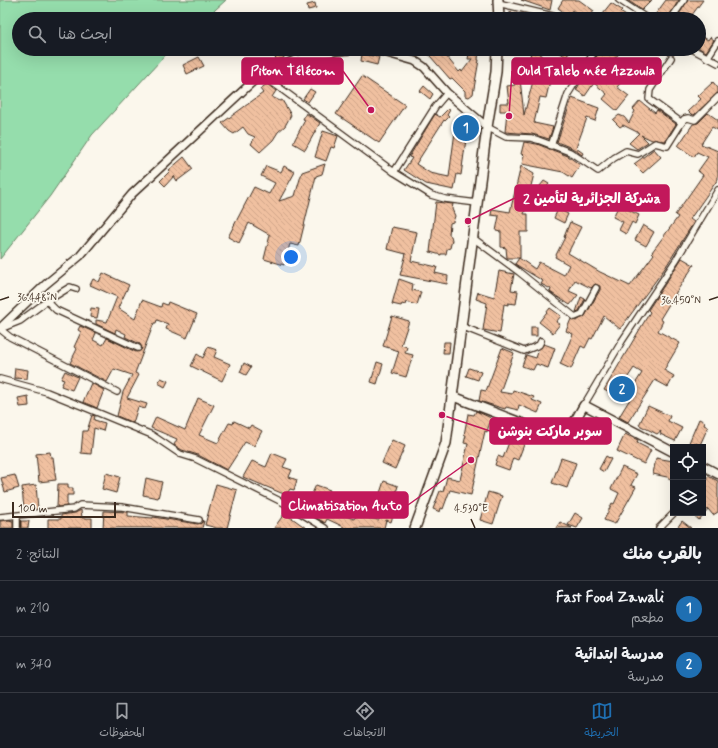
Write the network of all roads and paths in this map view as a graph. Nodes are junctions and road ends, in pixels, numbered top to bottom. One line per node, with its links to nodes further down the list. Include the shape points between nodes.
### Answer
1 (619, 0): 6 (street)
2 (684, 0): 7 (street)
3 (498, 1): 4 (main road); 5 (street)
4 (499, 12)
5 (539, 12)
6 (637, 12)
7 (676, 12)
8 (718, 41): 15 (street)
9 (314, 56): 17 (street, via 295,60)
10 (396, 56): 18 (street, via 415,61 424,67)
11 (497, 56): 21 (main road)
12 (592, 56): 22 (street, via 568,94)
13 (704, 56): 15 (street)
14 (671, 58): 20 (street, via 650,90 649,99)
15 (707, 58): 16 (street)
16 (718, 63)
17 (261, 74): 23 (street); 31 (street, via 132,194 80,256 46,284)
18 (447, 93): 21 (street); 23 (street, via 435,106)
19 (718, 97): 20 (street, via 695,120 686,118)
20 (682, 123): 22 (street, via 667,146 655,143 638,154 626,151 598,171 570,152)
21 (487, 127): 22 (street, via 506,137 531,138); 25 (main road)
22 (551, 146)
23 (394, 172): 25 (street, via 431,195)
24 (717, 194): 37 (street)
25 (477, 203): 26 (main road)
26 (473, 238): 27 (street, via 575,317 582,314); 30 (main road)
27 (596, 288)
28 (76, 289): 29 (street, via 70,287)
29 (48, 301): 31 (street, via 20,322); 33 (street, via 56,310)
30 (461, 326): 32 (street, via 524,351 539,345); 36 (main road)
31 (0, 329): 35 (street, via 17,341)
32 (541, 341)
33 (138, 348)
34 (0, 379): 46 (street, via 47,392 152,436 180,454 196,459 284,503)
35 (117, 392)
36 (452, 396): 37 (main road, via 553,435 560,435 569,430); 47 (main road, via 446,443)
37 (584, 405): 38 (main road)
38 (670, 450)
39 (706, 471): 40 (main road)
40 (718, 474)
41 (17, 516): 43 (street); 44 (street, via 74,509 80,505 122,507); 45 (street)
42 (671, 516): 48 (street)
43 (0, 518)
44 (199, 520)
45 (16, 528)
46 (325, 528)
47 (416, 528)
48 (659, 528)

